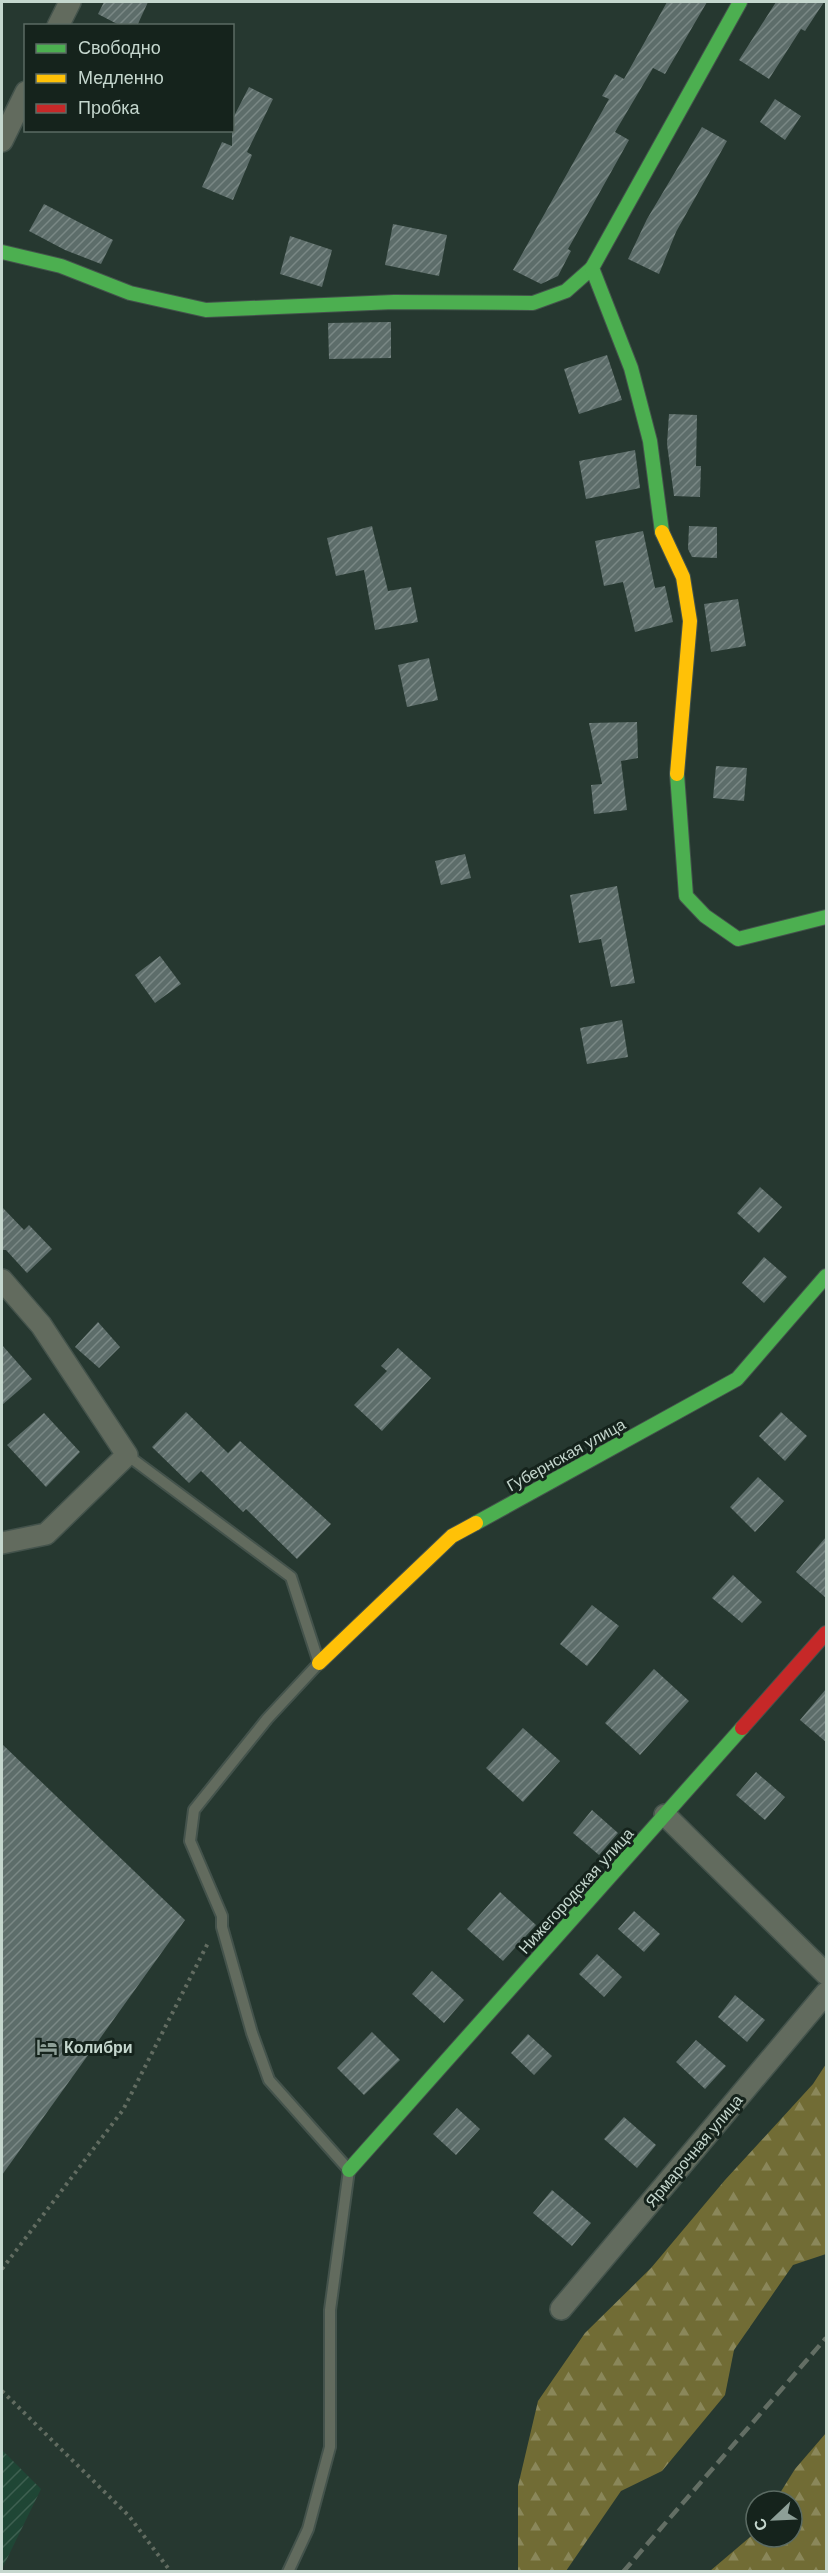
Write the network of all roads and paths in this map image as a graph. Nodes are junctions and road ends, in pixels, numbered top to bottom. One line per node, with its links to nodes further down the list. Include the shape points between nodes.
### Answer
1 (70, 2): 3 (street)
2 (740, 2): 7 (street)
3 (59, 24)
4 (24, 96): 5 (street)
5 (2, 141)
6 (2, 252): 7 (street, via 61,266 130,293 206,310 533,303 554,299 575,287)
7 (592, 268): 8 (street, via 630,368 650,441 662,533 683,577 690,621 677,774 686,896 705,916 738,939)
8 (826, 917)
9 (826, 1276): 14 (street, Губернская улица, via 737,1379 452,1536)
10 (2, 1280): 11 (street, via 41,1325)
11 (127, 1455): 12 (street, via 46,1534); 14 (lane, via 291,1577)
12 (2, 1543)
13 (826, 1633): 15 (street, Нижегородская улица)
14 (319, 1663): 16 (lane, via 267,1719 194,1810 190,1841)
15 (665, 1815): 17 (street); 19 (street, Нижегородская улица)
16 (222, 1916): 19 (lane, via 249,2022 269,2080); 20 (path, via 123,2110)
17 (826, 1974)
18 (826, 1993): 21 (street, Ярмарочная улица)
19 (349, 2170): 24 (lane, via 330,2310 330,2448 308,2529)
20 (2, 2269)
21 (561, 2309)
22 (2, 2391): 23 (path, via 129,2516)
23 (171, 2571)
24 (288, 2571)

